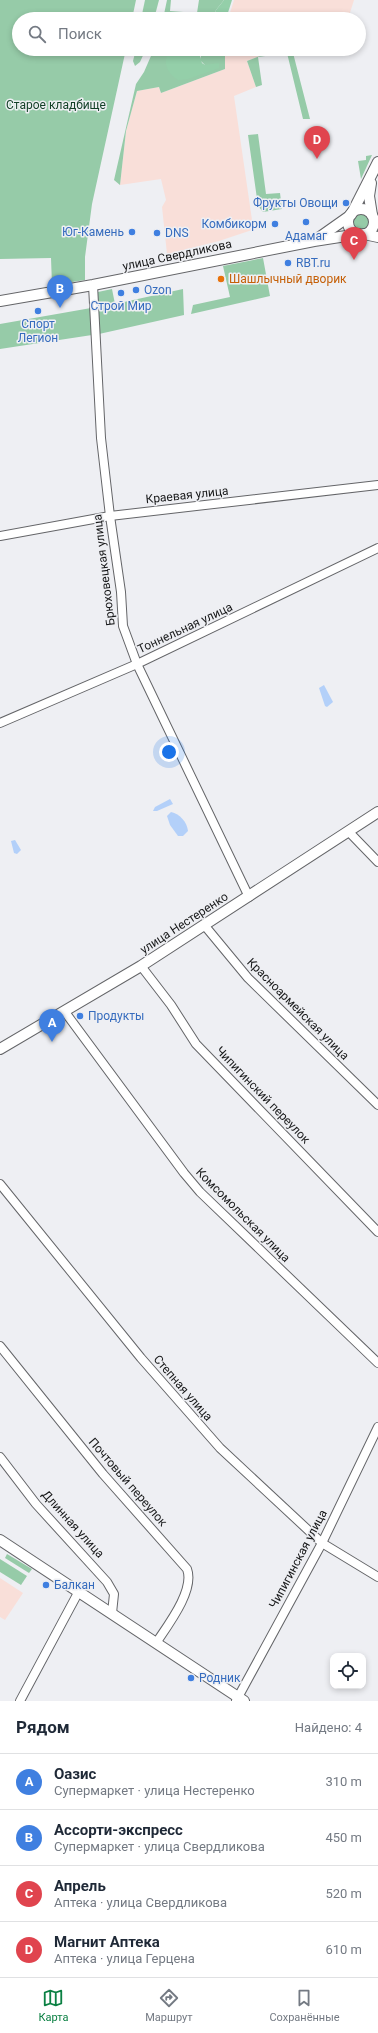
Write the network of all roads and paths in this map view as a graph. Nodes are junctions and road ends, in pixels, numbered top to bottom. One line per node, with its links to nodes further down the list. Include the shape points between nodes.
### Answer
1 (376, 166): 2 (street); 3 (street, via 369,196)
2 (352, 214): 3 (street, via 361,209 368,211); 4 (street, via 348,222 354,232); 6 (street)
3 (374, 219): 4 (street, via 372,229)
4 (361, 234): 5 (street, улица Свердликова); 6 (street, улица Свердликова)
5 (378, 237)
6 (314, 241): 7 (street, улица Свердликова)
7 (93, 285): 8 (street, улица Свердликова); 10 (street, Брюховецкая улица, via 101,438)
8 (0, 300)
9 (378, 485): 10 (street, Краевая улица)
10 (110, 516): 11 (street, Краевая улица); 13 (street, Брюховецкая улица, via 121,592 123,626)
11 (0, 536)
12 (378, 548): 13 (street, Тоннельная улица)
13 (137, 664): 14 (street, Тоннельная улица); 18 (street, Брюховецкая улица)
14 (0, 723)
15 (378, 812): 16 (street, улица Нестеренко)
16 (349, 832): 17 (street); 18 (street, улица Нестеренко)
17 (378, 862)
18 (249, 897): 19 (street, улица Нестеренко)
19 (205, 926): 20 (street, улица Нестеренко); 23 (street, Красноармейская улица, via 248,978)
20 (141, 966): 21 (street, улица Нестеренко); 25 (street, Чипигинский переулок, via 171,1005 196,1044)
21 (65, 1012): 22 (street, улица Нестеренко); 27 (street, Комсомольская улица, via 196,1187)
22 (0, 1049)
23 (378, 1105)
24 (0, 1184): 31 (street, Степная улица, via 220,1448)
25 (378, 1232)
26 (0, 1346): 35 (street, Почтовый переулок, via 103,1474 187,1569 189,1581 184,1596)
27 (378, 1363)
28 (378, 1427): 31 (street, Чипигинская улица)
29 (0, 1457): 34 (street, Длинная улица, via 36,1504 107,1582 114,1594)
30 (0, 1540): 33 (street)
31 (322, 1543): 32 (street, Степная улица); 36 (street, Чипигинская улица)
32 (378, 1578)
33 (79, 1591): 34 (street); 37 (street)
34 (115, 1615): 35 (street)
35 (156, 1643): 36 (street)
36 (239, 1700)
37 (20, 1701)

